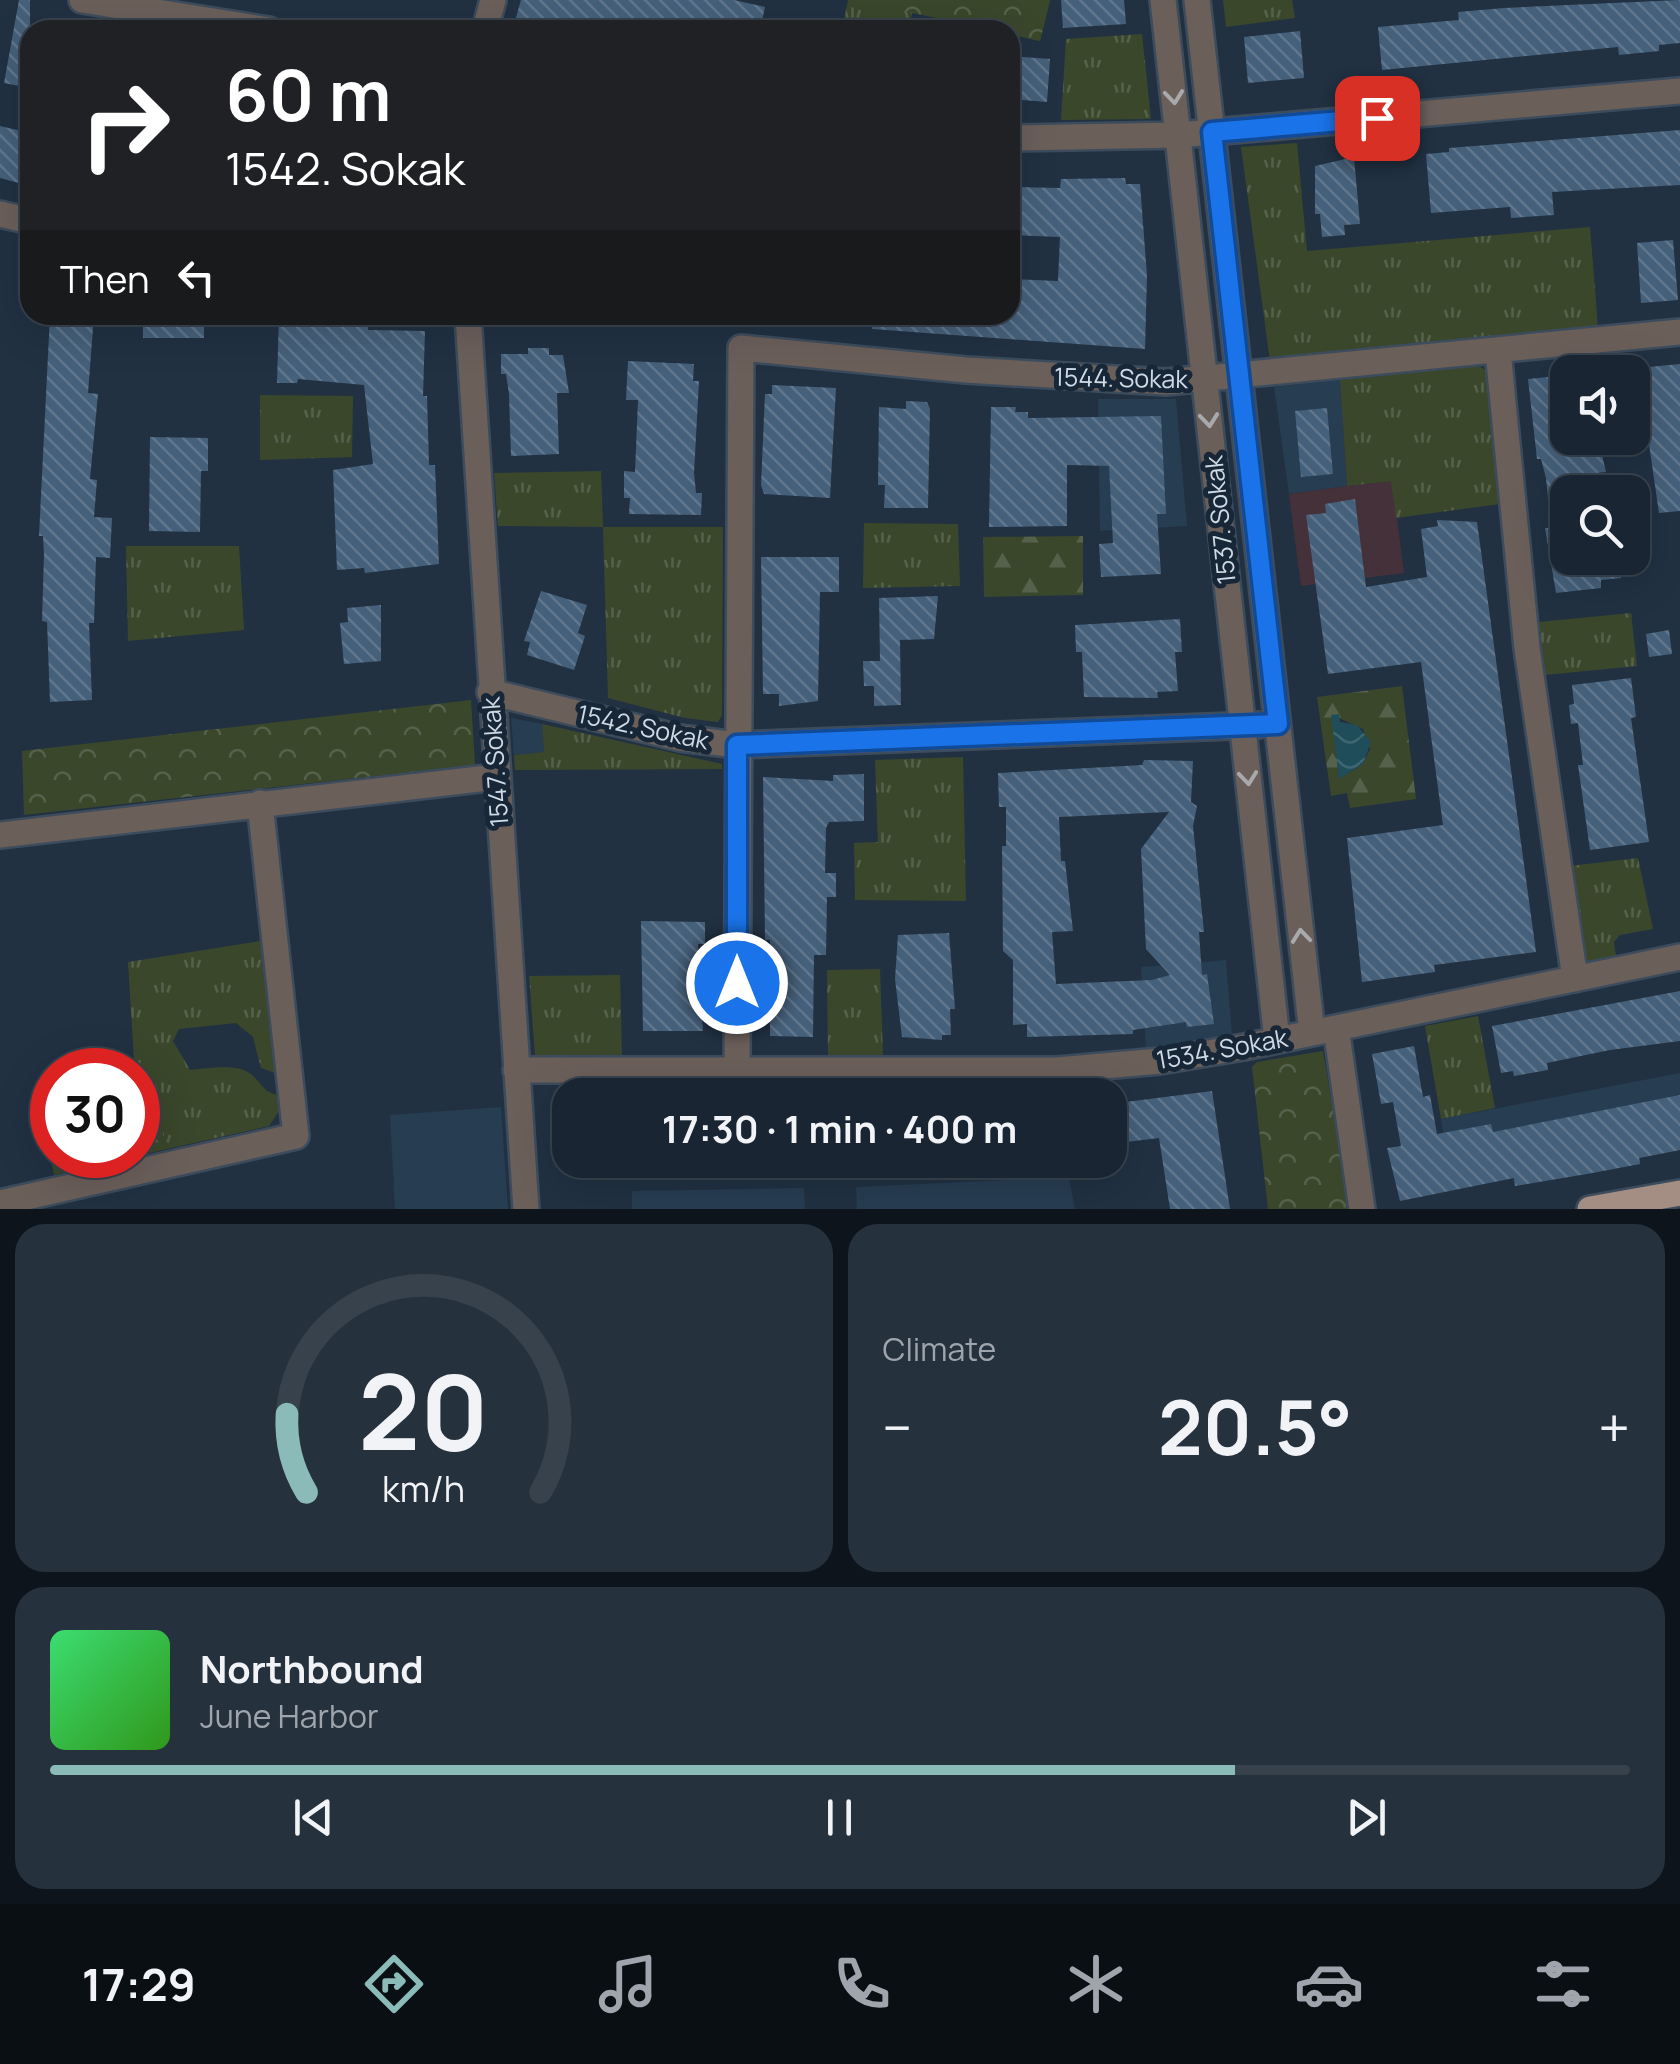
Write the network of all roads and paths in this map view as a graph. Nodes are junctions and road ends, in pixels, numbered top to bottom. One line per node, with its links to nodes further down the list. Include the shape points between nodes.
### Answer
1 (82, 0): 4 (street)
2 (1163, 0): 7 (street, 1537. Sokak, one-way to 7)
3 (1198, 0): 6 (street, 1537. Sokak)
4 (207, 20)
5 (1680, 91): 6 (street)
6 (1212, 132): 7 (street); 12 (street, 1537. Sokak)
7 (1178, 134): 8 (street); 13 (street, 1537. Sokak)
8 (1020, 138)
9 (469, 325): 14 (street, 1547. Sokak)
10 (1680, 332): 11 (street, 1544. Sokak)
11 (1498, 350): 12 (street, 1544. Sokak); 22 (street, via 1530,665)
12 (1239, 376): 13 (street, 1544. Sokak); 15 (street, 1537. Sokak)
13 (1205, 380): 16 (street, 1537. Sokak, one-way to 16); 17 (street, 1544. Sokak, via 1084,380 740,348)
14 (490, 692): 17 (street, 1542. Sokak, via 680,738); 18 (street, 1547. Sokak)
15 (1278, 724): 16 (street, 1542. Sokak); 23 (street, 1537. Sokak, one-way to 15)
16 (1243, 726): 17 (street, 1542. Sokak); 24 (street, 1537. Sokak, one-way to 24)
17 (737, 745): 26 (street)
18 (496, 777): 19 (street); 25 (street, 1547. Sokak)
19 (260, 803): 20 (street); 28 (street, via 296,1136)
20 (0, 835)
21 (1680, 958): 22 (street, 1534. Sokak)
22 (1575, 979): 23 (street, 1534. Sokak)
23 (1324, 1031): 24 (street, 1534. Sokak); 30 (street, 1537. Sokak)
24 (1277, 1040): 26 (street, 1534. Sokak, via 1096,1068)
25 (516, 1070): 26 (street, 1534. Sokak); 29 (street, 1547. Sokak)
26 (736, 1070)
27 (1680, 1193): 31 (main road)
28 (0, 1203)
29 (526, 1209)
30 (1362, 1209)
31 (1590, 1209)

